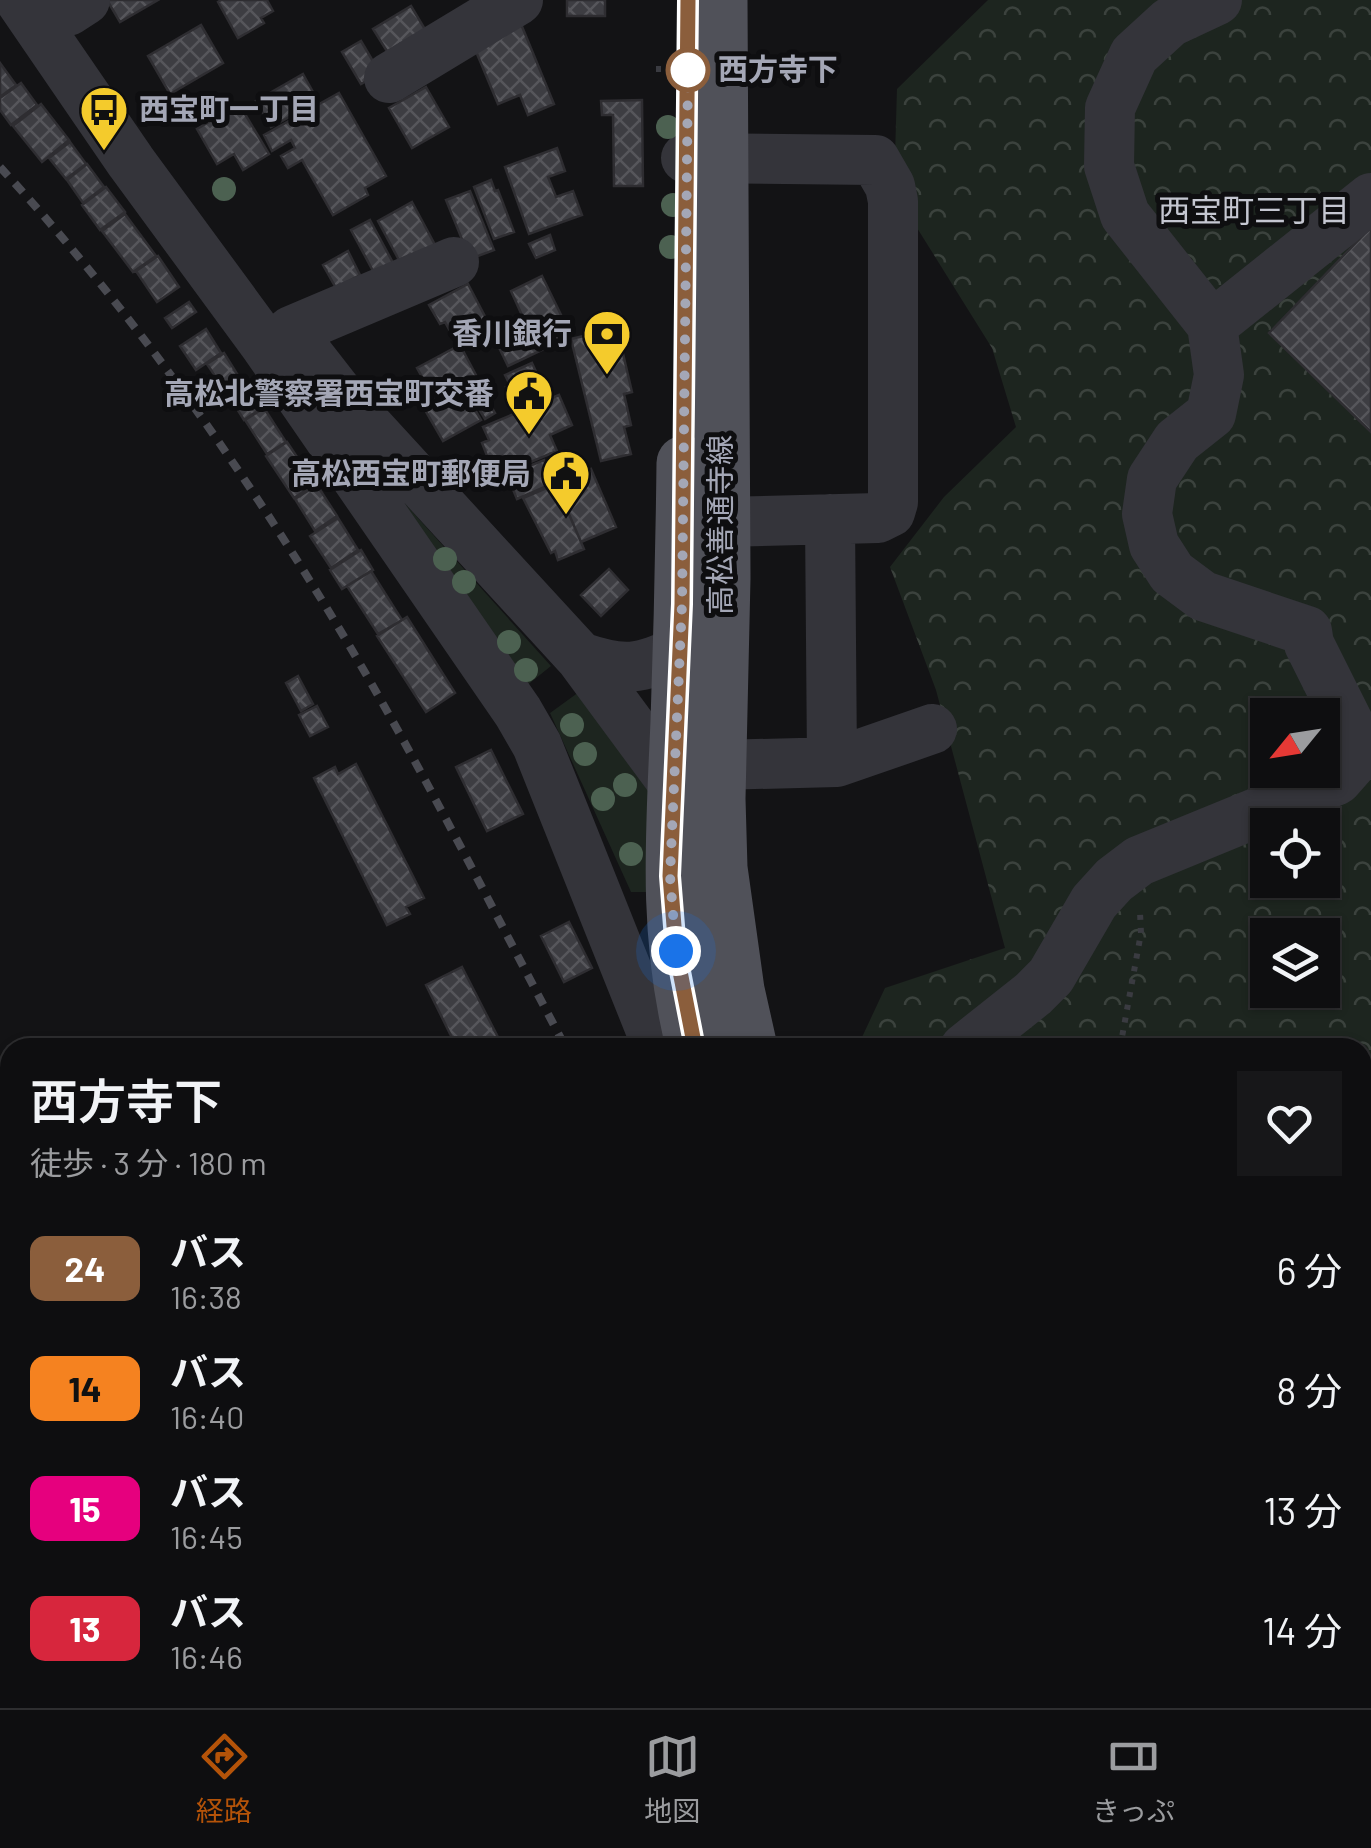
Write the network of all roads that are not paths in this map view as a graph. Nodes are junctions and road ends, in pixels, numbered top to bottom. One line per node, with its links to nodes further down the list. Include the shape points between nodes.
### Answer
1 (20, 0): 20 (street, via 518,712 538,745)
2 (518, 0): 7 (street)
3 (688, 0): 8 (main road, 高松善通寺線)
4 (720, 0): 8 (main road, 高松善通寺線)
5 (1217, 0): 11 (street, via 1170,22 1134,55 1110,108 1109,166 1125,215)
6 (70, 4): 12 (street)
7 (388, 78)
8 (703, 158): 13 (street, via 874,160 890,186 893,502 878,518); 14 (main road, 高松善通寺線); 15 (main road, 高松善通寺線)
9 (1371, 198): 11 (street)
10 (454, 262): 12 (street)
11 (1212, 325): 23 (street, via 1219,375 1210,414 1177,442 1152,479 1147,514 1154,544 1172,573 1203,596 1307,630 1357,740 1352,763 1338,780 1139,861 1094,902 1069,950 1034,994)
12 (290, 330): 16 (street, via 342,398)
13 (830, 519): 14 (street); 18 (street)
14 (721, 522): 19 (main road, 高松善通寺線, via 723,578)
15 (681, 650): 16 (street, via 636,668); 19 (main road, 高松善通寺線)
16 (580, 658): 19 (street)
17 (932, 729): 18 (street)
18 (832, 762): 19 (street)
19 (697, 774): 21 (main road, 高松善通寺線, via 670,876); 22 (main road, 高松善通寺線)
20 (654, 1038)
21 (692, 1038)
22 (748, 1038)
23 (978, 1038)

